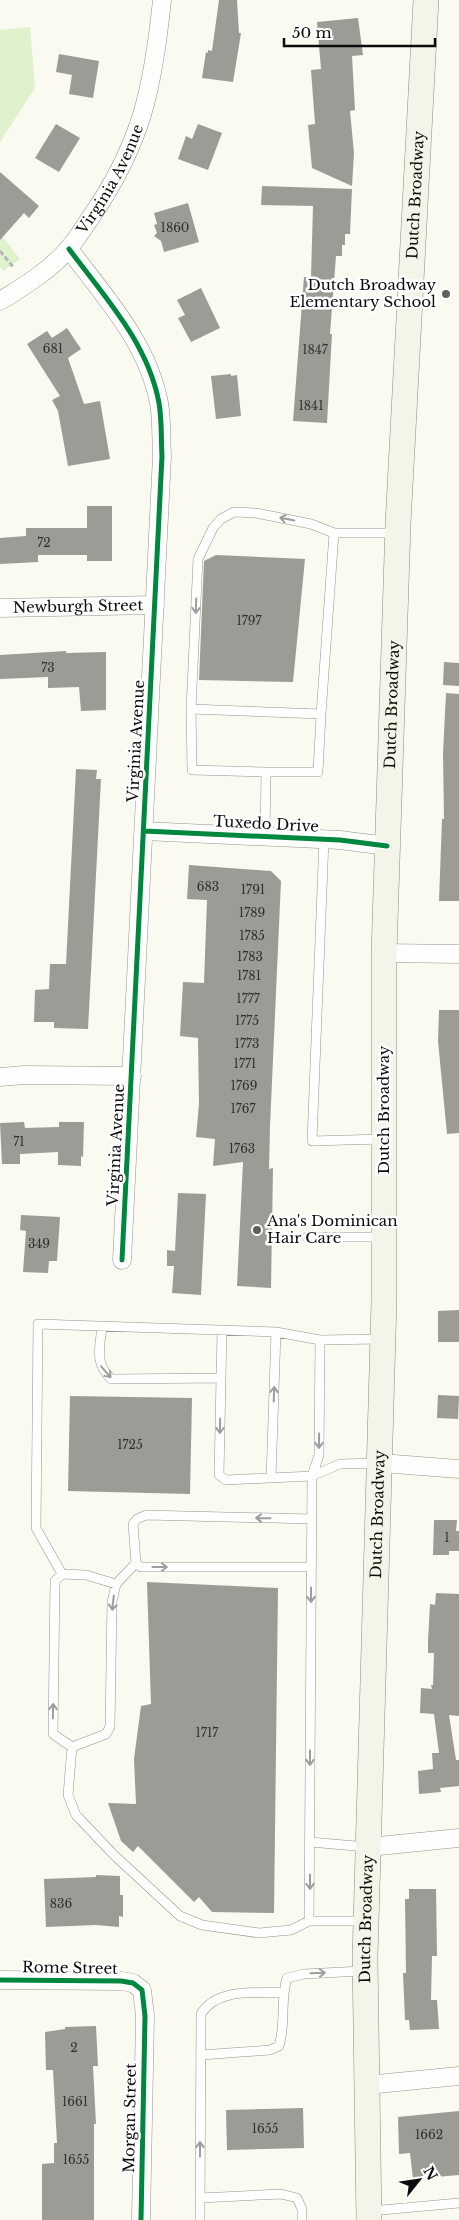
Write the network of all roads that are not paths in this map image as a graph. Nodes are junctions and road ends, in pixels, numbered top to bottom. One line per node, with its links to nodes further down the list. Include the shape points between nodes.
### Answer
1 (162, 0): 3 (street, Virginia Avenue, via 156,59 130,152 112,187)
2 (426, 0): 6 (main road, Dutch Broadway)
3 (69, 249): 4 (street, via 30,283); 7 (street, Virginia Avenue, via 130,330 149,370 159,403 162,456)
4 (0, 301)
5 (334, 533): 6 (lane); 9 (lane, one-way to 9, via 311,524 234,512 213,528 198,559); 10 (lane)
6 (398, 533): 15 (main road, Dutch Broadway)
7 (155, 605): 8 (street, Newburgh Street); 12 (street, Virginia Avenue)
8 (0, 608)
9 (191, 709): 10 (lane); 11 (lane, via 192,770)
10 (321, 714): 11 (lane, via 318,772)
11 (266, 772): 13 (lane)
12 (144, 831): 13 (street, Tuxedo Drive); 18 (street, Virginia Avenue)
13 (265, 836): 14 (street, Tuxedo Drive)
14 (324, 839): 15 (street, Tuxedo Drive); 20 (lane, via 312,1141)
15 (387, 846): 16 (main road, Dutch Broadway)
16 (384, 953): 17 (street); 20 (main road, Dutch Broadway)
17 (459, 954)
18 (132, 1076): 19 (street, via 24,1075); 23 (street, Virginia Avenue)
19 (0, 1078)
20 (384, 1139): 22 (main road, Dutch Broadway)
21 (307, 1237): 22 (lane)
22 (384, 1237): 27 (main road, Dutch Broadway)
23 (122, 1260)
24 (102, 1326): 25 (lane); 29 (lane, one-way to 29, via 99,1358 101,1368 111,1379); 37 (lane, via 38,1324 36,1528)
25 (222, 1330): 26 (lane); 29 (lane)
26 (276, 1332): 28 (lane); 33 (lane, one-way to 26)
27 (383, 1339): 28 (lane); 30 (main road, Dutch Broadway)
28 (320, 1340): 32 (lane, one-way to 32, via 319,1455)
29 (221, 1378): 33 (lane, one-way to 33, via 220,1475 226,1480)
30 (381, 1463): 31 (street); 32 (lane, via 340,1464); 42 (main road, Dutch Broadway)
31 (459, 1469)
32 (312, 1476): 33 (lane); 34 (lane)
33 (271, 1478)
34 (312, 1520): 35 (lane, one-way to 35, via 146,1515 133,1524); 36 (lane)
35 (136, 1563): 36 (lane, one-way to 36, via 141,1567); 38 (lane)
36 (311, 1566): 41 (lane, one-way to 41)
37 (62, 1574): 38 (lane, via 86,1575); 39 (lane, one-way to 37, via 52,1734 54,1582)
38 (116, 1584): 39 (lane, one-way to 39, via 112,1602 110,1727 106,1734)
39 (72, 1747): 43 (lane, via 68,1795 76,1815 180,1916 202,1925 259,1933 291,1930)
40 (459, 1838): 42 (street)
41 (310, 1842): 42 (lane); 43 (lane, one-way to 43)
42 (369, 1847): 44 (main road, Dutch Broadway)
43 (310, 1921): 44 (lane)
44 (366, 1921): 45 (main road, Dutch Broadway)
45 (365, 1971): 47 (lane, one-way to 45, via 287,1978 292,1975); 51 (main road, Dutch Broadway)
46 (0, 1980): 48 (street, Rome Street, via 133,1983 142,1990)
47 (284, 1992): 49 (lane, via 224,1995 207,2004 201,2014); 49 (lane, via 279,2046 270,2050)
48 (145, 2016): 55 (street, Morgan Street)
49 (200, 2056): 52 (lane, one-way to 49)
50 (459, 2076): 51 (street)
51 (367, 2084): 54 (main road, Dutch Broadway)
52 (200, 2198): 56 (lane); 57 (lane, via 281,2194 297,2198)
53 (459, 2203): 54 (lane)
54 (369, 2216)
55 (141, 2220)
56 (200, 2220)
57 (302, 2220)

